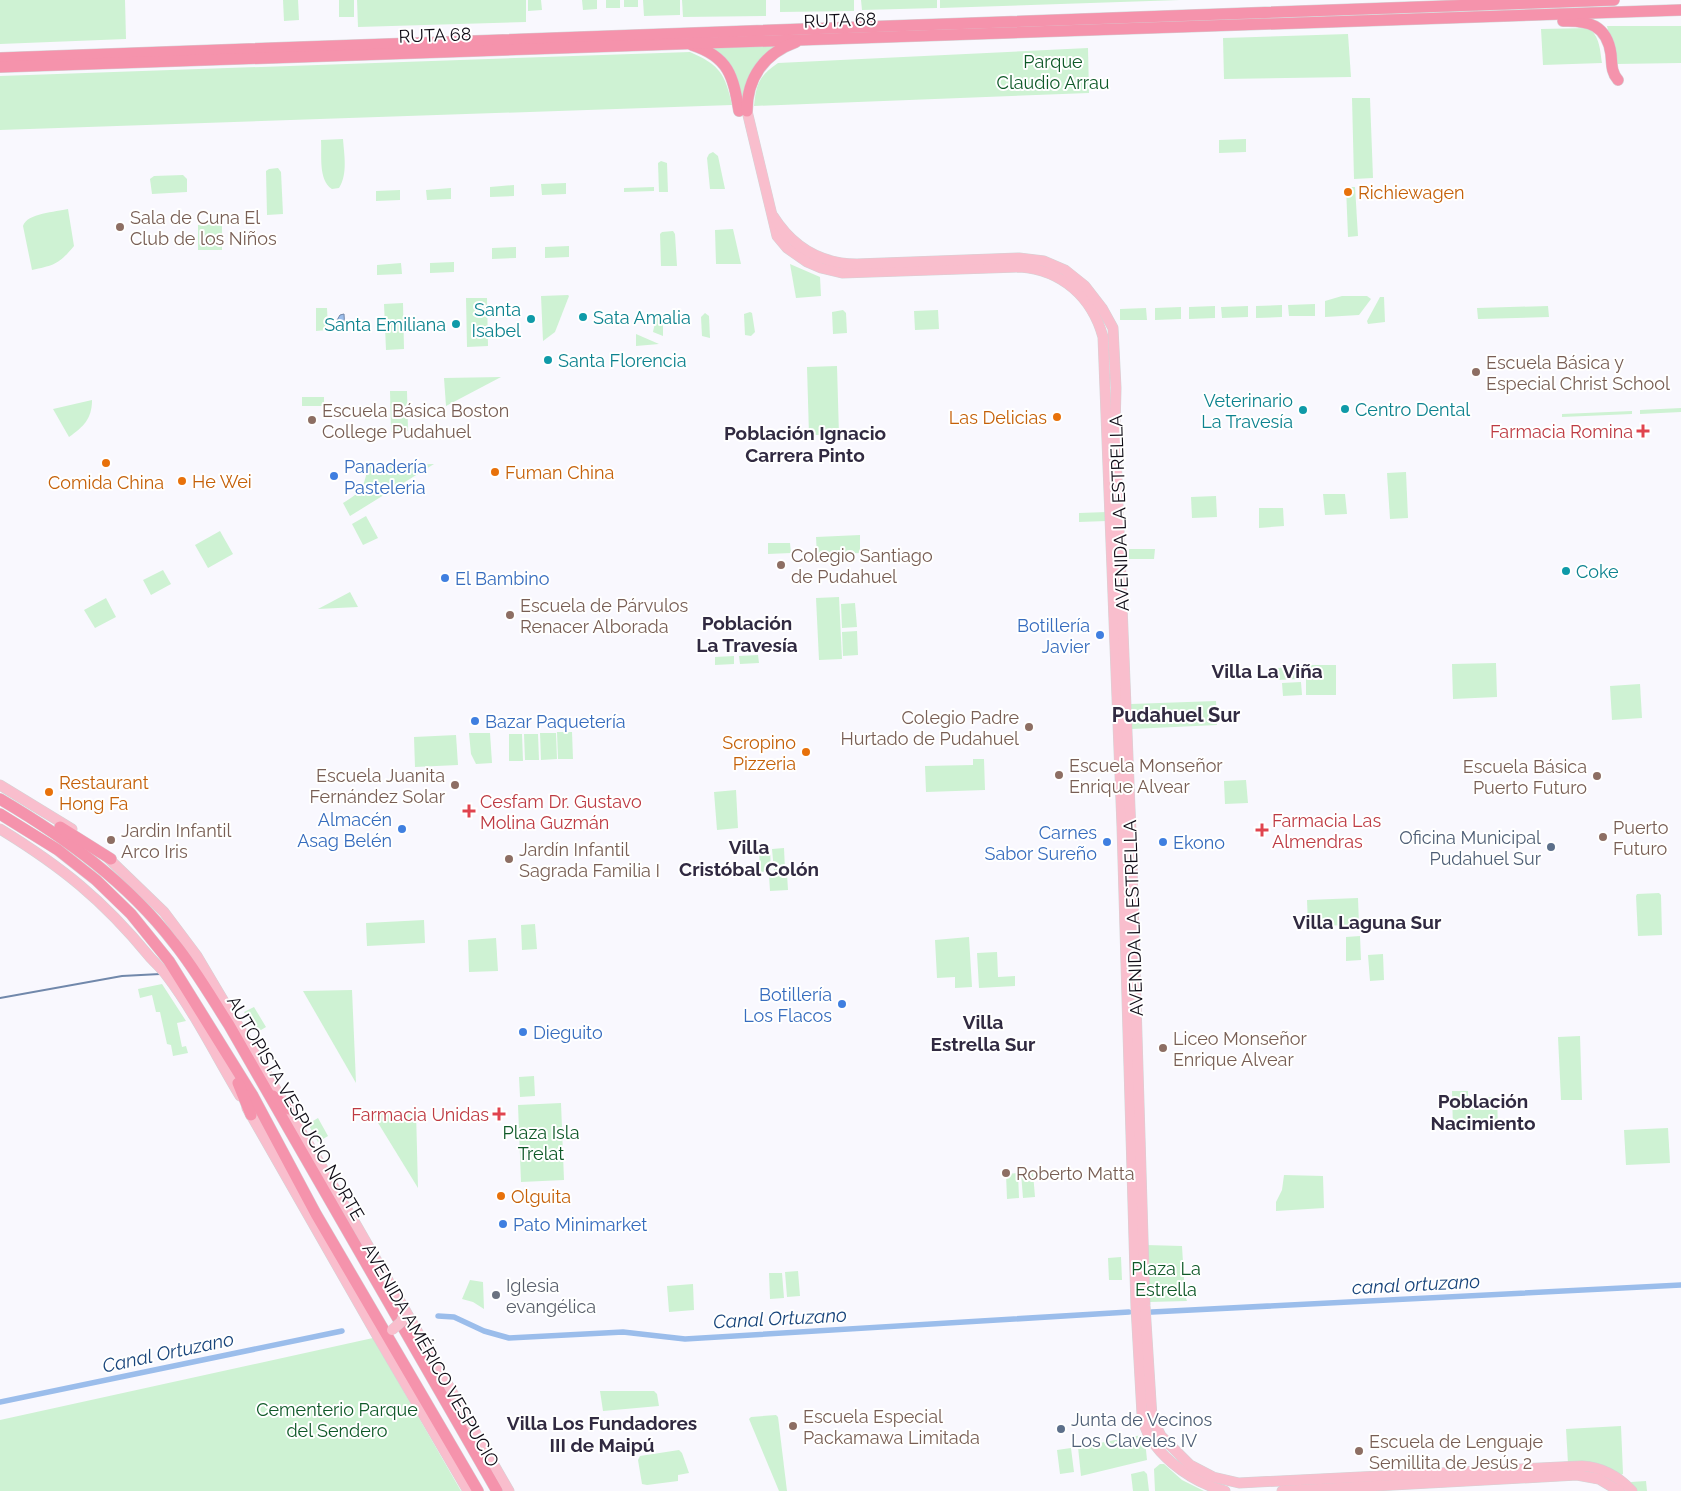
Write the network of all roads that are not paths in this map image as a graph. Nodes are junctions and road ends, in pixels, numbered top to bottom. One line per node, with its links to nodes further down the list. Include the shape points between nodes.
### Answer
1 (1614, 0): 6 (highway, RUTA 68)
2 (1681, 10): 3 (highway, RUTA 68)
3 (1409, 18): 4 (highway, RUTA 68); 8 (highway, via 1465,22 1584,21 1605,36 1612,70)
4 (805, 39): 5 (highway, RUTA 68); 9 (highway, via 778,50 760,66)
5 (686, 44): 7 (highway, RUTA 68); 9 (highway, via 702,48 718,58 730,73)
6 (0, 58)
7 (0, 68)
8 (1618, 80)
9 (743, 111): 10 (main road)
10 (772, 216): 11 (main road, via 794,242 824,260); 11 (main road, via 778,236 787,248 827,270 850,273)
11 (900, 267): 12 (main road, via 1034,268 1069,284); 13 (main road, via 1019,258 1044,262 1065,270 1080,281)
12 (1095, 314): 13 (main road); 24 (main road, AVENIDA LA ESTRELLA, via 1103,337)
13 (1114, 328): 24 (main road, AVENIDA LA ESTRELLA, via 1131,832)
14 (0, 785): 18 (main road, AVENIDA AMÉRICO VESPUCIO, via 67,826)
15 (3, 801): 18 (highway, via 41,816); 20 (highway, AUTOPISTA VESPUCIO NORTE, via 87,856 150,914 194,969)
16 (0, 814): 19 (highway, AUTOPISTA VESPUCIO NORTE, via 73,861 131,914 169,961)
17 (0, 829): 22 (main road, AVENIDA AMÉRICO VESPUCIO, via 70,876 130,933 179,992)
18 (111, 859): 21 (main road, AVENIDA AMÉRICO VESPUCIO, via 164,912 194,952)
19 (223, 1046): 22 (highway); 27 (highway, AUTOPISTA VESPUCIO NORTE, via 316,1214)
20 (259, 1079): 21 (highway); 28 (highway, AUTOPISTA VESPUCIO NORTE)
21 (289, 1109): 23 (main road, AVENIDA AMÉRICO VESPUCIO)
22 (251, 1115): 26 (main road, AVENIDA AMÉRICO VESPUCIO)
23 (405, 1313): 25 (main road, bridge); 29 (main road, AVENIDA AMÉRICO VESPUCIO)
24 (1142, 1328): 30 (main road, via 1142,1414 1147,1432 1165,1456 1185,1473); 33 (main road, via 1155,1428 1183,1460 1213,1477 1252,1483 1582,1466 1608,1472)
25 (392, 1330)
26 (468, 1491)
27 (478, 1491)
28 (497, 1491)
29 (509, 1491)
30 (1225, 1491)
31 (1282, 1491): 32 (main road, via 1577,1475 1599,1479)
32 (1618, 1491)
33 (1632, 1491)

